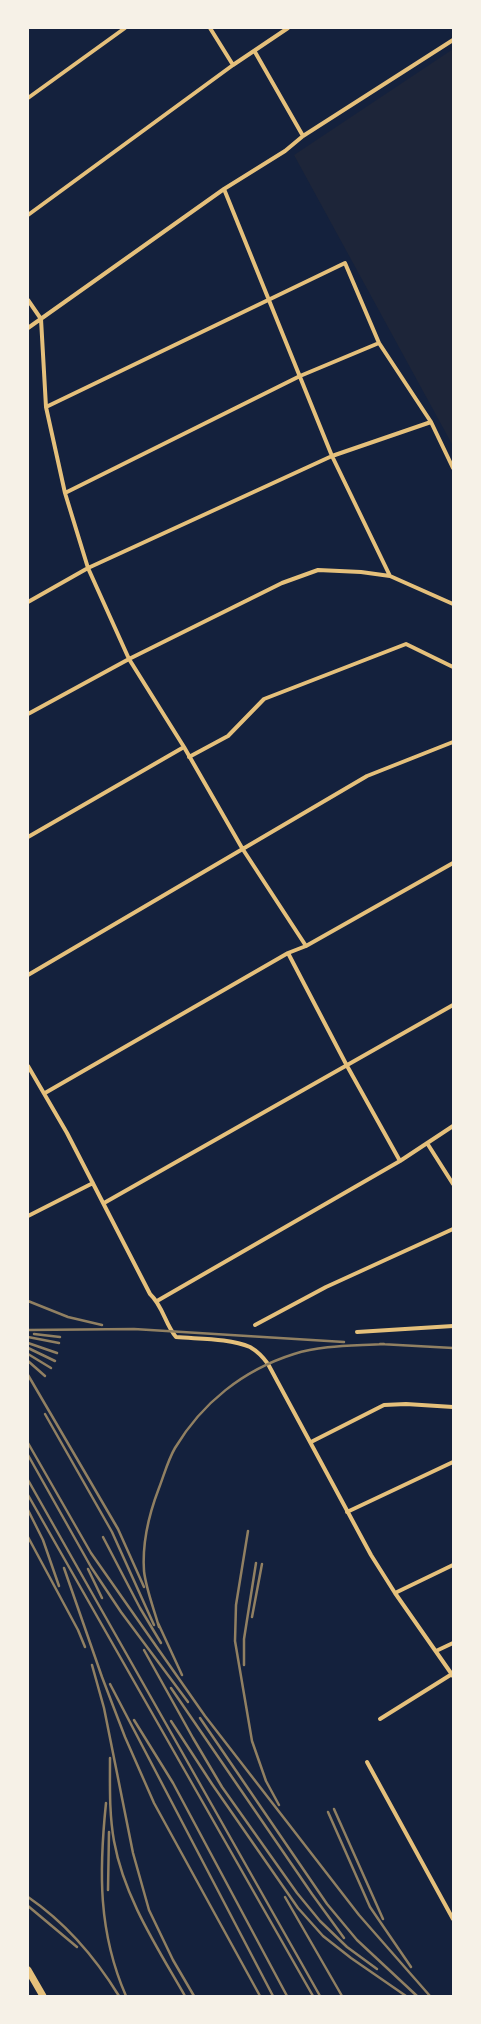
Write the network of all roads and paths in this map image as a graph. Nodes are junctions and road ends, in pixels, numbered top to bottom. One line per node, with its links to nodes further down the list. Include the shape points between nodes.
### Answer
1 (125, 28): 7 (street)
2 (210, 28): 6 (street)
3 (288, 28): 5 (street)
4 (453, 40): 8 (street)
5 (254, 52): 6 (street); 8 (street)
6 (233, 65): 10 (street)
7 (28, 98)
8 (304, 136): 9 (street, via 285,151)
9 (224, 188): 11 (street); 13 (street)
10 (28, 215)
11 (270, 299): 15 (street, via 345,263); 16 (street); 17 (street)
12 (28, 300): 13 (street)
13 (41, 319): 14 (street); 17 (street)
14 (28, 328)
15 (378, 343): 16 (street); 18 (street)
16 (300, 376): 19 (street); 21 (street)
17 (46, 407): 21 (street)
18 (431, 422): 19 (street); 20 (street)
19 (332, 456): 22 (street); 23 (street)
20 (453, 468)
21 (65, 493): 22 (street)
22 (88, 568): 24 (street); 26 (street)
23 (390, 576): 25 (street); 26 (street, via 318,570 282,583)
24 (28, 602)
25 (453, 604)
26 (129, 659): 28 (street); 30 (street)
27 (453, 667): 31 (street, via 406,644 264,699 228,736)
28 (28, 714)
29 (453, 742): 33 (street, via 367,776)
30 (184, 747): 31 (street); 32 (street)
31 (189, 756): 33 (street)
32 (28, 837)
33 (242, 848): 35 (street); 37 (street)
34 (453, 863): 35 (street)
35 (306, 946): 36 (street)
36 (288, 952): 39 (street); 41 (street)
37 (28, 975)
38 (453, 1005): 39 (street)
39 (346, 1064): 44 (street); 47 (street)
40 (28, 1066): 41 (street)
41 (45, 1093): 45 (street)
42 (453, 1126): 43 (street)
43 (427, 1143): 44 (street); 46 (street)
44 (400, 1161): 50 (street)
45 (93, 1183): 47 (street); 48 (street)
46 (453, 1184)
47 (104, 1203): 50 (street, via 150,1294)
48 (28, 1216)
49 (453, 1229): 51 (street, via 326,1287)
50 (157, 1301): 55 (street, via 176,1337 238,1343 259,1353 274,1374)
51 (255, 1325)
52 (453, 1326): 53 (street)
53 (357, 1332)
54 (453, 1407): 55 (street, via 406,1404 384,1406)
55 (311, 1442): 57 (street)
56 (453, 1462): 57 (street)
57 (347, 1512): 59 (street)
58 (453, 1565): 59 (street)
59 (395, 1593): 61 (street)
60 (453, 1643): 61 (street)
61 (436, 1651): 62 (street)
62 (452, 1675): 63 (street)
63 (380, 1719)
64 (367, 1762): 65 (street)
65 (453, 1918)
66 (28, 1970): 67 (main road)
67 (43, 1996)

